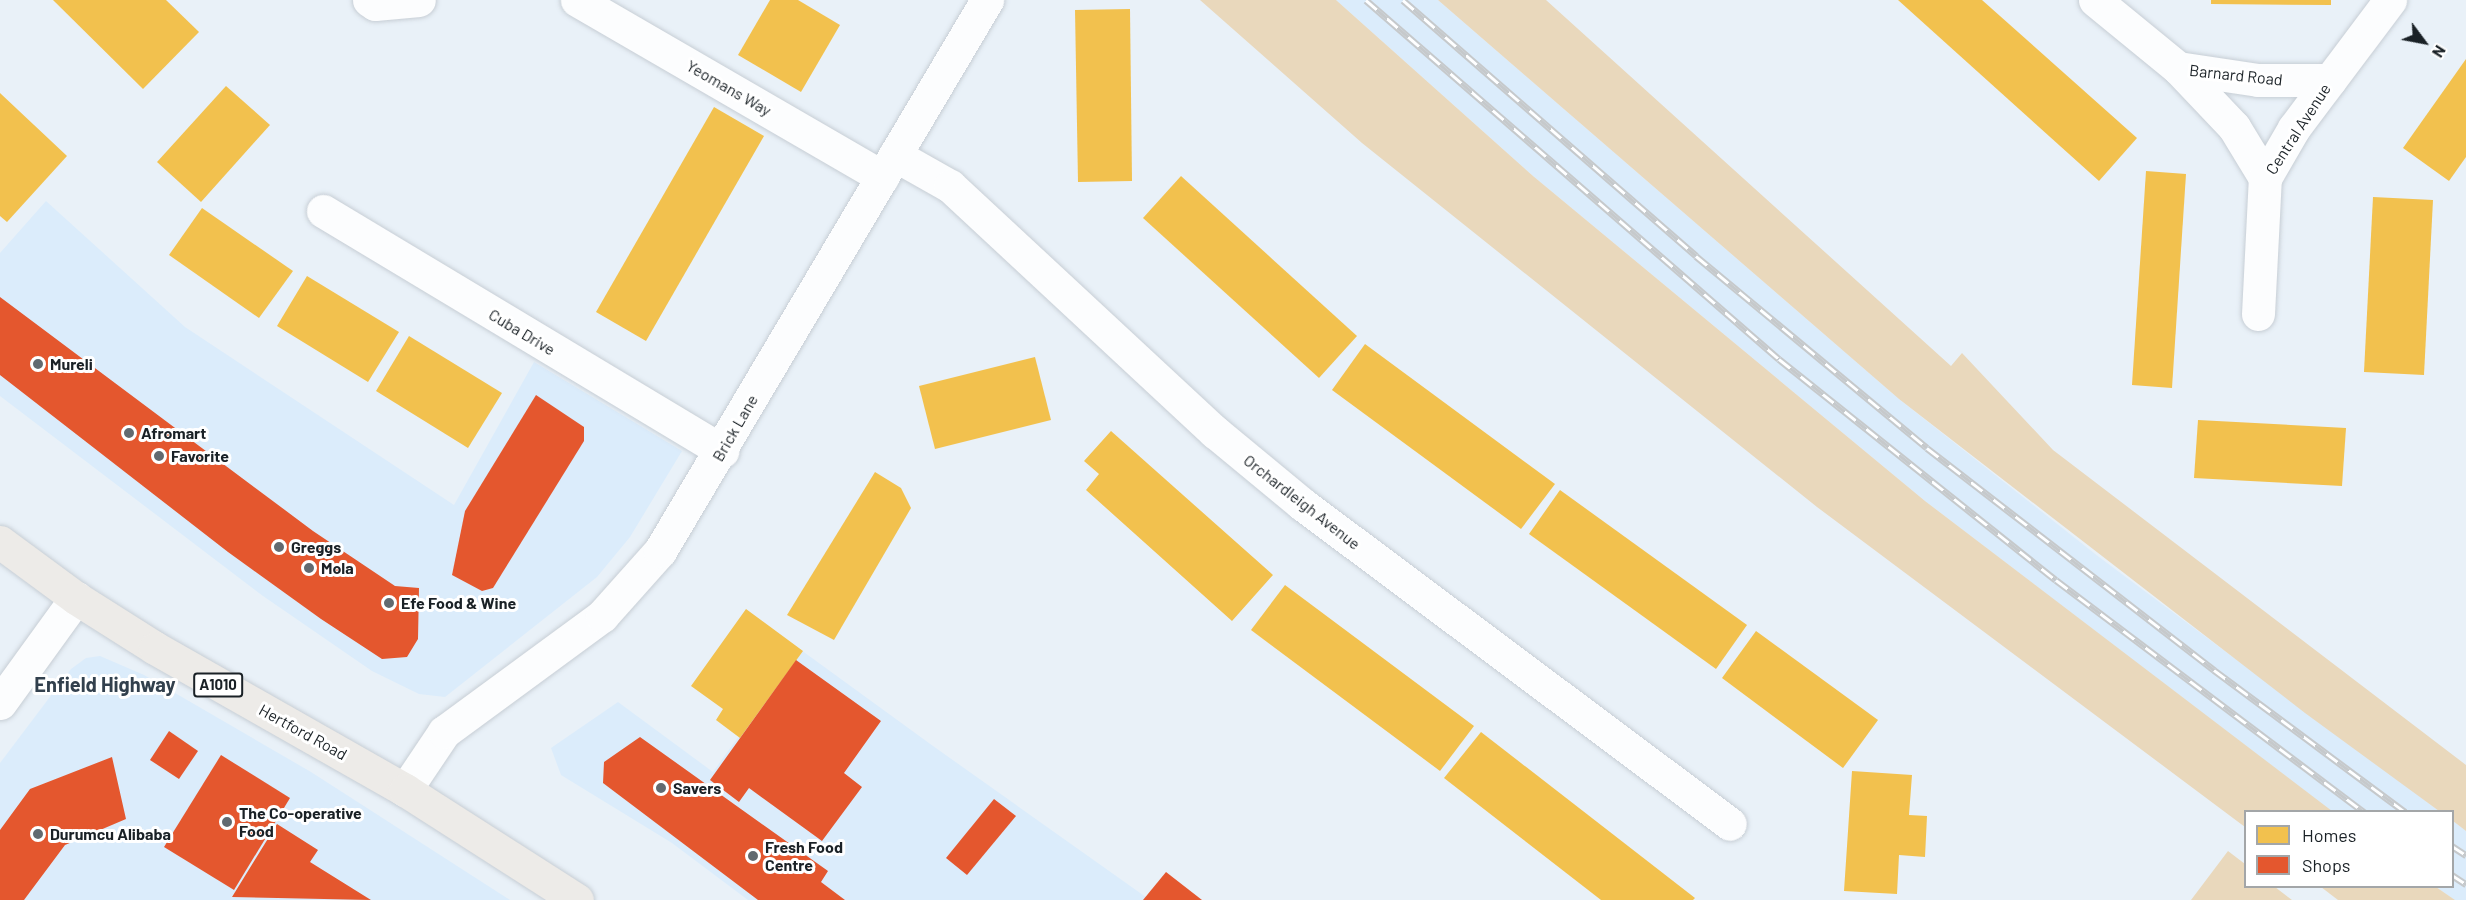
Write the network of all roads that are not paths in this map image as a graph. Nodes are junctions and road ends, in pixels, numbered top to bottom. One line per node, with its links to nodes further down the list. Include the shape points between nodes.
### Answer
1 (369, 0): 2 (street, via 375,4)
2 (419, 0)
3 (577, 0): 9 (street, Yeomans Way)
4 (987, 0): 9 (street, Brick Lane)
5 (2095, 0): 7 (street, Barnard Road)
6 (2390, 0): 8 (street, Central Avenue)
7 (2178, 68): 8 (street, Barnard Road, via 2258,80); 10 (street, Barnard Road, via 2234,127)
8 (2330, 80): 10 (street, Central Avenue, via 2277,154)
9 (888, 166): 13 (street, Brick Lane); 18 (street, Orchardleigh Avenue, via 950,186 1215,432 1302,504)
10 (2265, 178): 12 (street, Central Avenue)
11 (323, 211): 13 (street, Cuba Drive)
12 (2258, 314)
13 (722, 451): 17 (street, Brick Lane, via 660,551 632,586 602,616 444,732)
14 (0, 542): 15 (main road, Hertford Road / A1010)
15 (76, 598): 16 (street); 17 (main road, Hertford Road / A1010, via 174,659)
16 (0, 703)
17 (405, 790): 19 (main road, Hertford Road / A1010)
18 (1730, 824)
19 (577, 900)

